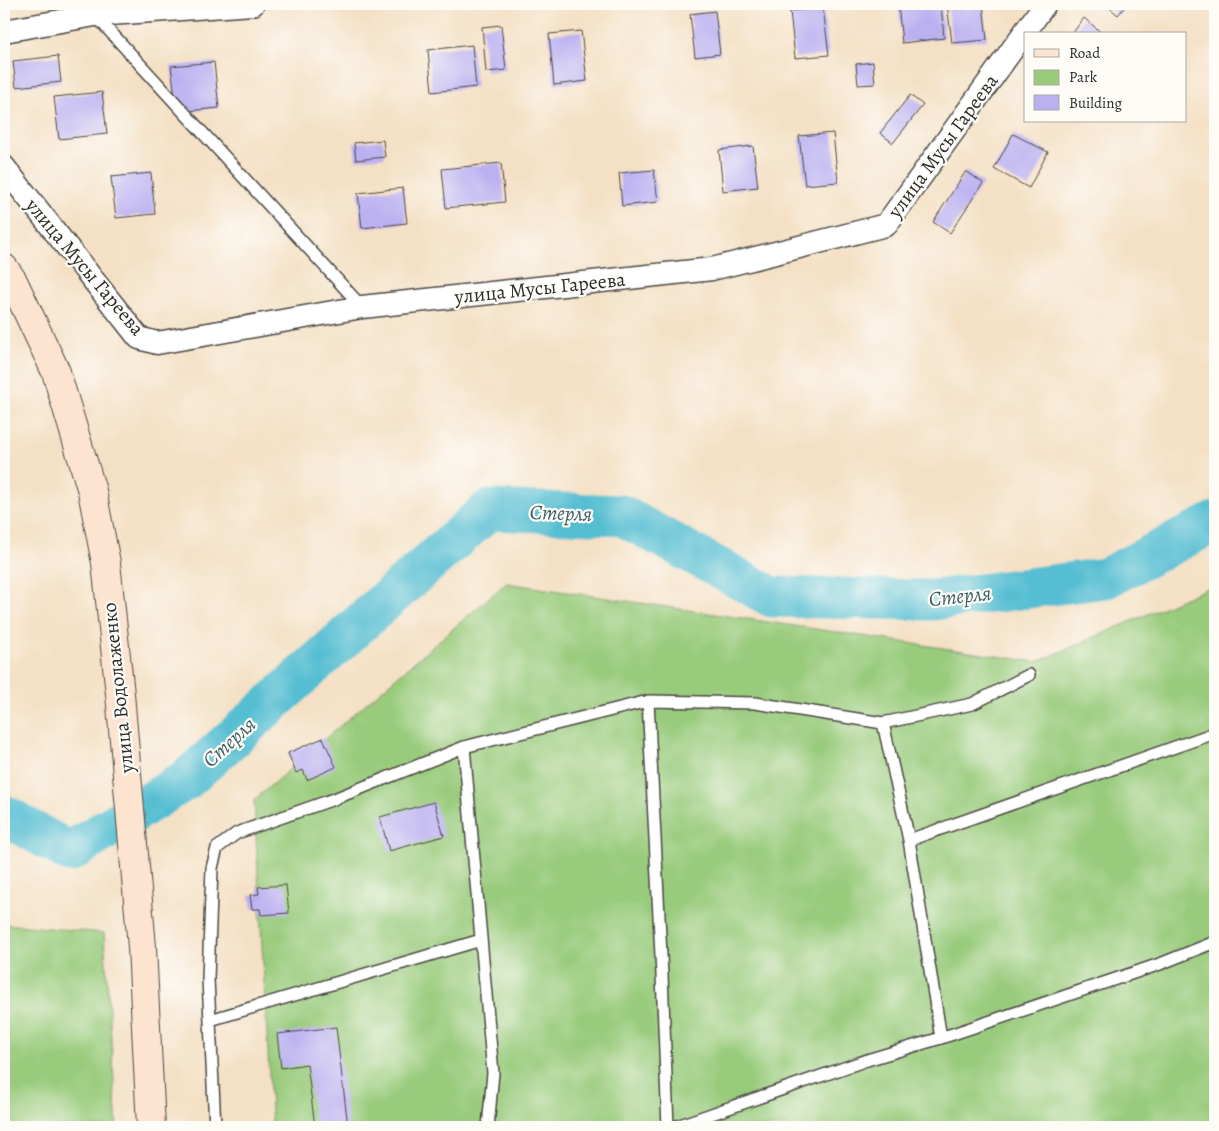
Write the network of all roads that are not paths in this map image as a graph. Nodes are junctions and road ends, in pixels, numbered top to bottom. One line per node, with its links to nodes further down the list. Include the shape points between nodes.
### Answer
1 (252, 4): 3 (street)
2 (1045, 4): 5 (street, улица Мусы Гареева)
3 (95, 15): 4 (street); 9 (lane)
4 (4, 31)
5 (1025, 32)
6 (1024, 33): 9 (street, улица Мусы Гареева, via 886,225 712,269)
7 (4, 167): 9 (street, улица Мусы Гареева, via 139,338 157,343)
8 (4, 268): 20 (main road, улица Водолаженко, via 56,372 92,491 106,563 142,947)
9 (362, 307)
10 (1029, 676): 12 (lane, via 972,704)
11 (648, 701): 12 (lane, via 755,703); 14 (lane); 23 (lane)
12 (883, 723): 15 (lane)
13 (1215, 733): 15 (lane)
14 (464, 747): 16 (lane); 18 (lane, via 334,799 237,833 217,848 212,868 208,979)
15 (909, 840): 19 (lane)
16 (481, 940): 18 (lane); 22 (lane, via 493,1073)
17 (1215, 942): 19 (lane, via 1160,964)
18 (210, 1020): 21 (lane)
19 (941, 1038): 24 (lane, via 867,1060)
20 (151, 1127)
21 (215, 1127)
22 (488, 1127)
23 (668, 1127)
24 (674, 1127)

